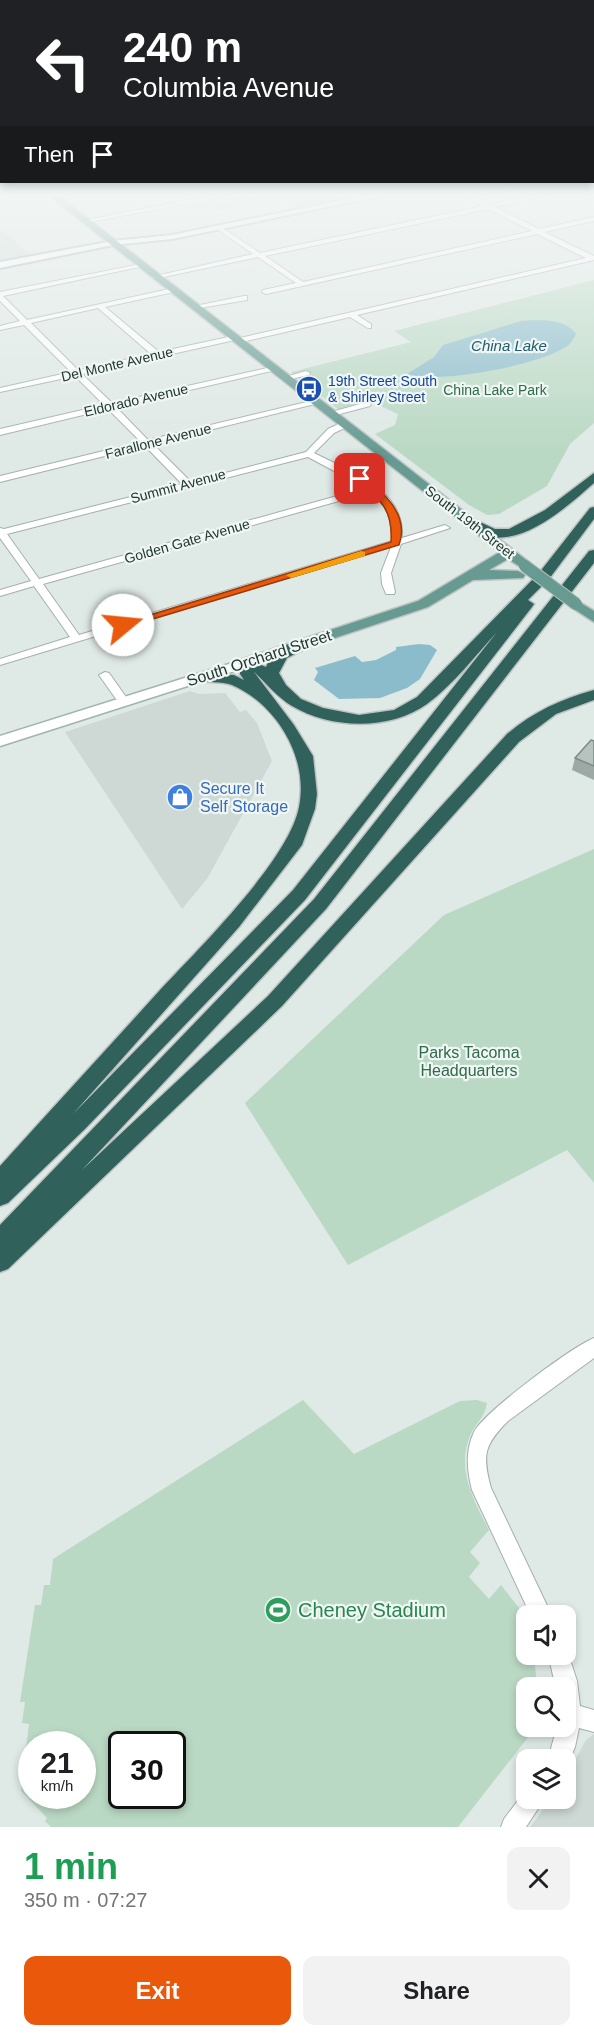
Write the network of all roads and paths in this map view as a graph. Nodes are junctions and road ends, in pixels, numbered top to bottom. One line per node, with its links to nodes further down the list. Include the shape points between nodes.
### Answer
1 (71, 280): 9 (street)
2 (158, 280): 7 (main road, South 19th Street)
3 (296, 280): 6 (street)
4 (319, 280): 6 (street)
5 (499, 280): 13 (street, Del Monte Avenue)
6 (302, 284): 8 (street)
7 (171, 290): 11 (street); 12 (main road, South 19th Street)
8 (266, 292)
9 (0, 296): 14 (street)
10 (244, 298): 12 (street)
11 (99, 306): 14 (street); 18 (street)
12 (194, 307): 17 (main road, South 19th Street)
13 (352, 315): 15 (street); 17 (street, Del Monte Avenue)
14 (26, 322): 16 (street); 20 (street)
15 (368, 326)
16 (0, 328)
17 (236, 340): 18 (street, Del Monte Avenue); 19 (main road, South 19th Street)
18 (157, 355): 20 (street, Del Monte Avenue)
19 (273, 368): 22 (main road, South 19th Street); 26 (street, Eldorado Avenue)
20 (78, 372): 23 (street, Del Monte Avenue); 26 (street)
21 (306, 373): 22 (street)
22 (286, 378): 24 (main road, South 19th Street)
23 (0, 390)
24 (316, 401): 27 (main road, South 19th Street); 30 (street, Farallone Avenue)
25 (367, 404): 27 (street)
26 (113, 406): 29 (street, Eldorado Avenue); 30 (street)
27 (332, 413): 28 (main road, South 19th Street)
28 (346, 424): 31 (street, via 331,431); 37 (main road, South 19th Street)
29 (0, 432)
30 (149, 444): 33 (street, Farallone Avenue); 34 (street)
31 (309, 454): 34 (street, Summit Avenue); 35 (street)
32 (594, 477): 37 (highway, via 539,519 508,533 496,533)
33 (0, 479)
34 (188, 484): 39 (street, Summit Avenue)
35 (374, 488): 40 (street, via 393,512); 47 (street, Golden Gate Avenue)
36 (594, 511): 44 (highway)
37 (465, 519): 42 (main road, South 19th Street)
38 (445, 528): 40 (street)
39 (0, 532): 47 (street)
40 (396, 543): 48 (street, via 386,570); 52 (street)
41 (594, 544): 51 (highway)
42 (508, 553): 45 (main road, South 19th Street); 46 (main road, South Orchard Street)
43 (594, 554): 51 (highway)
44 (556, 560): 59 (highway, via 437,686 408,709 375,718 338,717 303,706); 65 (highway, via 516,621 299,895 78,1123)
45 (522, 571): 46 (main road); 50 (main road, bridge)
46 (471, 577): 53 (main road, South Orchard Street, via 411,609)
47 (37, 583): 49 (street, Golden Gate Avenue); 52 (street)
48 (390, 592)
49 (0, 593)
50 (586, 610)
51 (544, 616): 66 (highway, via 320,904)
52 (77, 639): 55 (street)
53 (302, 645): 54 (main road, South Orchard Street); 59 (highway, via 287,651 274,663 272,673)
54 (262, 657): 56 (main road, South Orchard Street); 61 (main road, via 248,656)
55 (0, 662)
56 (245, 663): 58 (main road, South Orchard Street); 59 (highway); 62 (highway, via 247,674)
57 (105, 675): 61 (street)
58 (201, 677): 61 (main road, South Orchard Street); 62 (highway, via 241,684)
59 (280, 687)
60 (594, 695): 67 (highway, via 532,719 275,1001)
61 (114, 702): 63 (main road, South Orchard Street)
62 (277, 712): 64 (highway, via 305,756 310,783 307,809 293,845 233,922)
63 (0, 741)
64 (0, 1181)
65 (0, 1196)
66 (0, 1241)
67 (0, 1262)
68 (594, 1347): 69 (street, via 498,1418 477,1449 482,1490)
69 (537, 1605)
70 (576, 1716): 71 (street)
71 (594, 1720)
72 (526, 1809): 73 (street)
73 (512, 1827)

